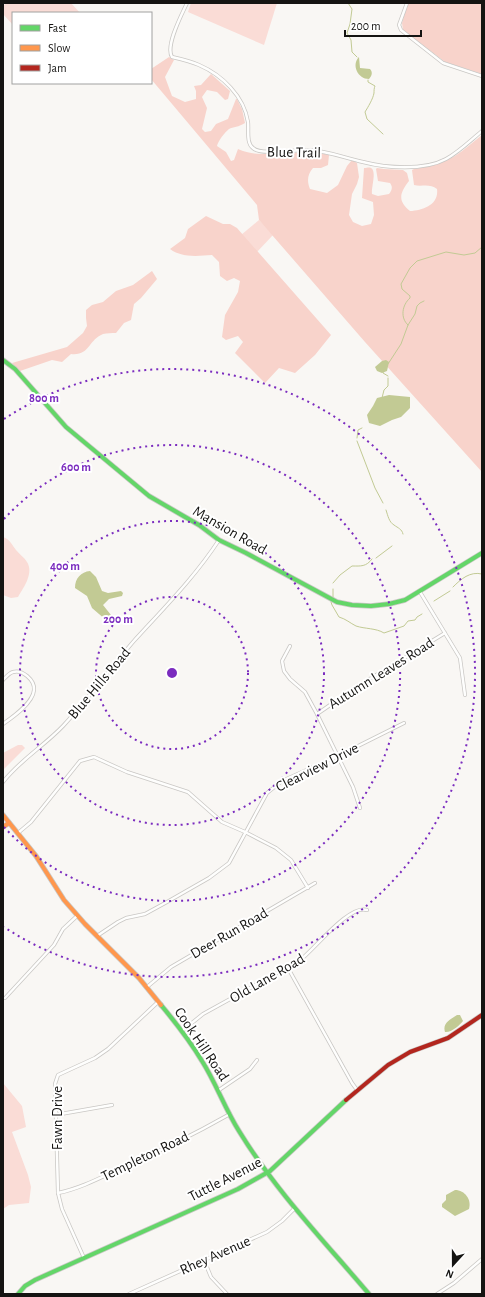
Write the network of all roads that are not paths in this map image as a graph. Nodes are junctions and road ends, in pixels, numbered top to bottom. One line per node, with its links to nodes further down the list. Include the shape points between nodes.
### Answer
1 (187, 3): 4 (street, Blue Trail, via 170,46 172,57 204,67 228,84 241,102 248,121 250,145 253,149 312,150 378,166 409,167 442,161)
2 (407, 3): 3 (street, via 399,25 401,30 443,63)
3 (482, 76)
4 (482, 131)
5 (3, 360): 6 (street, Mansion Road, via 15,369 63,424 103,458 156,501 199,525)
6 (219, 540): 8 (street, Mansion Road, via 343,604 359,606 397,603); 17 (street, Blue Hills Road, via 176,596 68,720)
7 (482, 553): 8 (street, Mansion Road)
8 (420, 592): 9 (street)
9 (445, 633): 12 (street, via 460,658); 13 (street, Autumn Leaves Road, via 360,684)
10 (290, 646): 13 (street, via 282,661 284,670 305,692)
11 (3, 680): 15 (street, via 13,672 19,672 31,680 34,686 34,691 24,707)
12 (465, 696)
13 (318, 714): 16 (street)
14 (404, 723): 16 (street, Clearview Drive)
15 (3, 724)
16 (338, 756): 18 (street); 22 (street, Clearview Drive, via 282,781 267,792)
17 (3, 782)
18 (360, 808)
19 (3, 815): 20 (street, Cook Hill Road)
20 (9, 823): 21 (street); 23 (street, Cook Hill Road)
21 (3, 827)
22 (245, 832): 23 (street, via 222,822 188,792 127,772 94,756 80,761 31,822); 25 (street, via 276,848 291,860); 28 (street, Clearview Drive, via 229,863 209,878 145,914 118,922)
23 (18, 833): 27 (street, Cook Hill Road, via 40,862 61,897)
24 (315, 884): 25 (street, Deer Run Road)
25 (308, 888): 30 (street, Deer Run Road, via 171,967)
26 (367, 910): 29 (street, Old Lane Road, via 361,909 349,914 310,953)
27 (77, 916): 28 (street, Cook Hill Road); 31 (street, via 63,929 54,945)
28 (97, 936): 30 (street, Cook Hill Road)
29 (288, 968): 34 (street, Old Lane Road, via 203,1014); 37 (street)
30 (147, 988): 32 (street, Cook Hill Road)
31 (6, 998)
32 (158, 1002): 34 (street, Cook Hill Road); 40 (street, Fawn Drive, via 108,1050 58,1076 55,1084)
33 (482, 1015): 37 (street, Tuttle Avenue, via 448,1038 399,1058)
34 (182, 1031): 36 (street, Cook Hill Road)
35 (257, 1060): 36 (street, via 252,1068)
36 (219, 1090): 39 (street, Cook Hill Road)
37 (357, 1090): 41 (street, Tuttle Avenue)
38 (112, 1105): 40 (street)
39 (230, 1114): 41 (street, Cook Hill Road); 42 (street, Templeton Road, via 140,1160 87,1184)
40 (55, 1115): 42 (street, Fawn Drive)
41 (267, 1173): 43 (street, Cook Hill Road); 44 (street, Tuttle Avenue, via 238,1189)
42 (58, 1193): 44 (street, Fawn Drive, via 62,1209)
43 (295, 1208): 46 (street, Rhey Avenue, via 271,1230); 50 (street, Cook Hill Road)
44 (84, 1258): 47 (street, Tuttle Avenue, via 28,1284)
45 (482, 1259): 51 (street)
46 (204, 1260): 48 (street, Rhey Avenue); 49 (street, via 212,1277)
47 (19, 1294)
48 (129, 1294)
49 (227, 1294)
50 (369, 1294)
51 (437, 1294)

